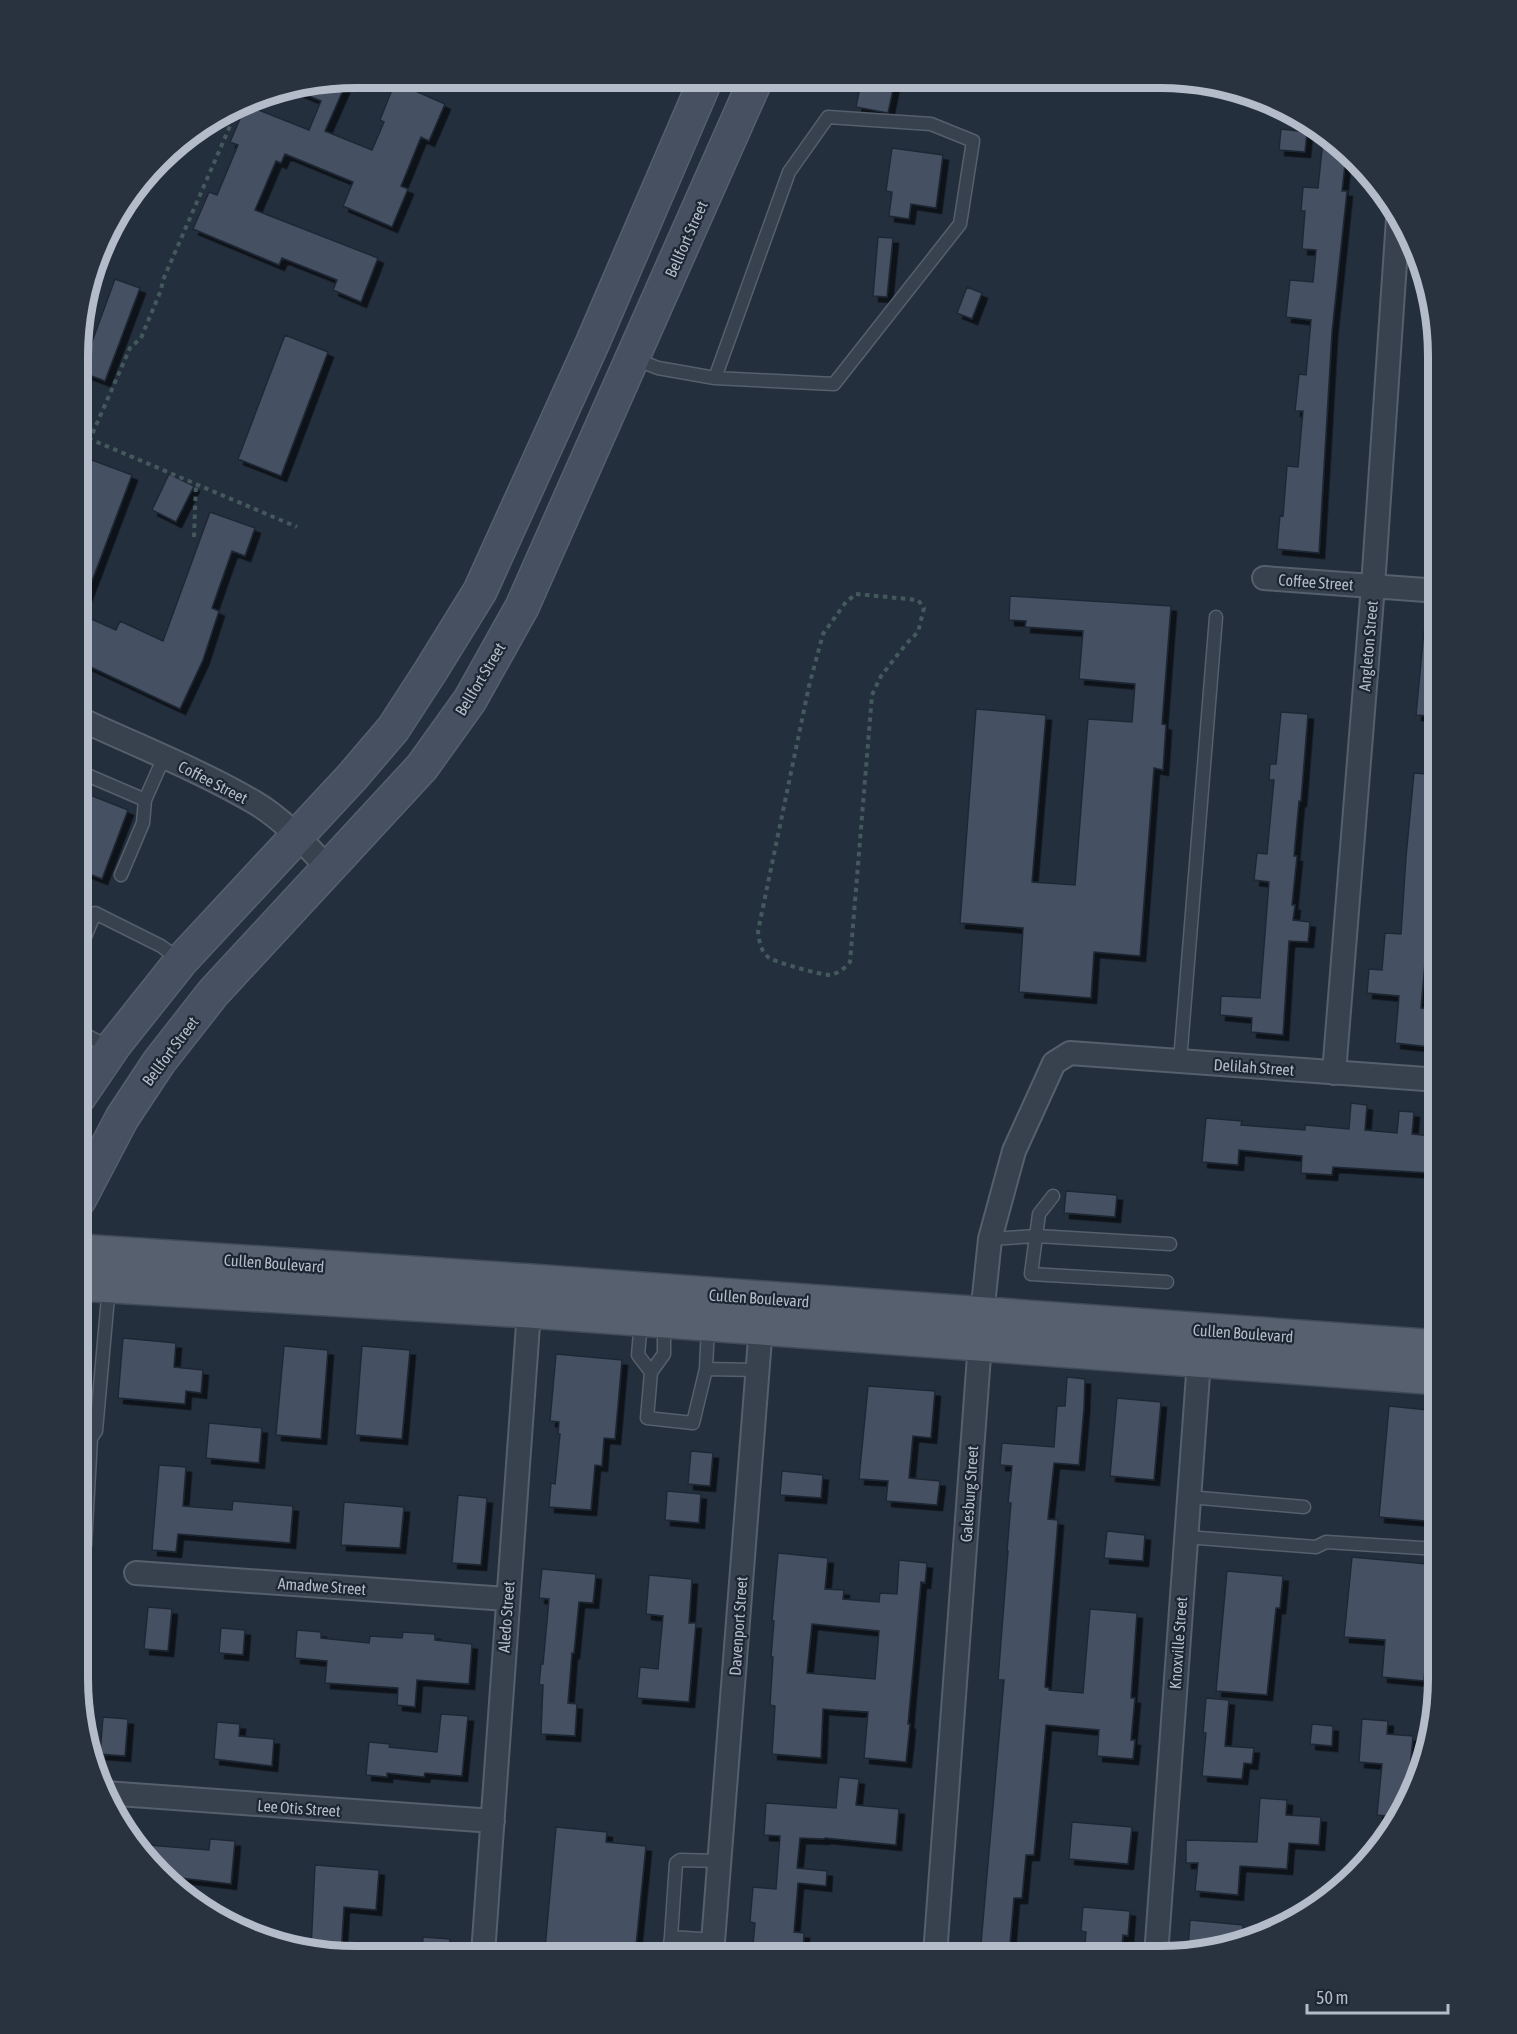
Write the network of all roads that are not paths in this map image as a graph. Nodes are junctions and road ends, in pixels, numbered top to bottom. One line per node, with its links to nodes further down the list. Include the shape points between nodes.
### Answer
1 (703, 88): 6 (main road)
2 (704, 88): 4 (main road)
3 (752, 88): 4 (main road, Bellfort Street)
4 (741, 115): 7 (main road, Bellfort Street)
5 (1397, 231): 10 (street, Angleton Street)
6 (592, 344): 7 (main road); 12 (main road)
7 (633, 358): 8 (lane, via 658,368); 13 (main road, Bellfort Street)
8 (715, 378): 8 (lane, via 834,384 960,224 973,141 932,124 828,117 789,172)
9 (1264, 578): 10 (street, Coffee Street)
10 (1373, 586): 11 (street, Coffee Street); 29 (street, Angleton Street)
11 (1429, 590)
12 (480, 591): 13 (main road); 19 (main road, via 393,729)
13 (522, 607): 20 (main road, Bellfort Street, via 470,700 422,767)
14 (1215, 617): 28 (lane)
15 (88, 723): 16 (street, Coffee Street)
16 (164, 758): 18 (lane); 19 (street, Coffee Street, via 255,803)
17 (88, 775): 18 (lane)
18 (145, 800): 21 (lane, via 144,822)
19 (296, 835): 20 (street, Coffee Street); 23 (main road)
20 (329, 869): 24 (main road, Bellfort Street)
21 (121, 875)
22 (88, 930): 23 (lane, via 95,914 161,946)
23 (181, 961): 24 (main road); 26 (main road)
24 (213, 993): 32 (main road, Bellfort Street, via 159,1062 122,1118)
25 (88, 1036): 26 (lane)
26 (111, 1049): 31 (main road)
27 (1070, 1053): 28 (street, Delilah Street); 35 (street, Galesburg Street, via 1054,1063 1014,1151)
28 (1179, 1061): 29 (street, Delilah Street)
29 (1334, 1072): 30 (street, Delilah Street)
30 (1429, 1079)
31 (88, 1084)
32 (88, 1183)
33 (1053, 1196): 34 (lane, via 1039,1214)
34 (1037, 1236): 35 (lane); 36 (lane); 38 (lane, via 1031,1274)
35 (990, 1239): 44 (street, Galesburg Street)
36 (1170, 1244)
37 (88, 1252): 40 (main road, Cullen Boulevard)
38 (1167, 1282)
39 (94, 1284): 40 (main road, Cullen Boulevard); 51 (lane, via 96,1431)
40 (530, 1296): 41 (main road, Cullen Boulevard); 42 (main road, Cullen Boulevard); 57 (street, Aledo Street)
41 (762, 1313): 43 (main road, Cullen Boulevard); 44 (main road, Cullen Boulevard); 48 (street, Davenport Street)
42 (653, 1320): 43 (main road, Cullen Boulevard); 49 (lane, via 664,1354); 49 (lane, via 638,1356)
43 (708, 1324): 47 (lane)
44 (981, 1329): 45 (main road, Cullen Boulevard); 66 (street, Galesburg Street)
45 (1200, 1345): 46 (main road, Cullen Boulevard); 50 (main road, Cullen Boulevard); 52 (street, Knoxville Street)
46 (1429, 1347)
47 (706, 1369): 48 (lane); 49 (lane, via 693,1423 647,1418)
48 (758, 1370): 60 (street, Davenport Street)
49 (651, 1372)
50 (1429, 1377)
51 (88, 1436)
52 (1189, 1497): 53 (lane); 54 (street, Knoxville Street)
53 (1304, 1507)
54 (1186, 1537): 55 (lane, via 1316,1547 1326,1542); 67 (street, Knoxville Street)
55 (1429, 1548)
56 (136, 1573): 57 (street, Amadwe Street)
57 (507, 1599): 59 (street, Aledo Street)
58 (115, 1794): 59 (street, Lee Otis Street)
59 (493, 1821): 62 (street, Aledo Street)
60 (720, 1861): 61 (lane, via 676,1863); 65 (street, Davenport Street)
61 (671, 1937): 63 (lane); 64 (lane)
62 (484, 1946)
63 (670, 1946)
64 (709, 1946)
65 (713, 1946)
66 (936, 1946)
67 (1157, 1946)

